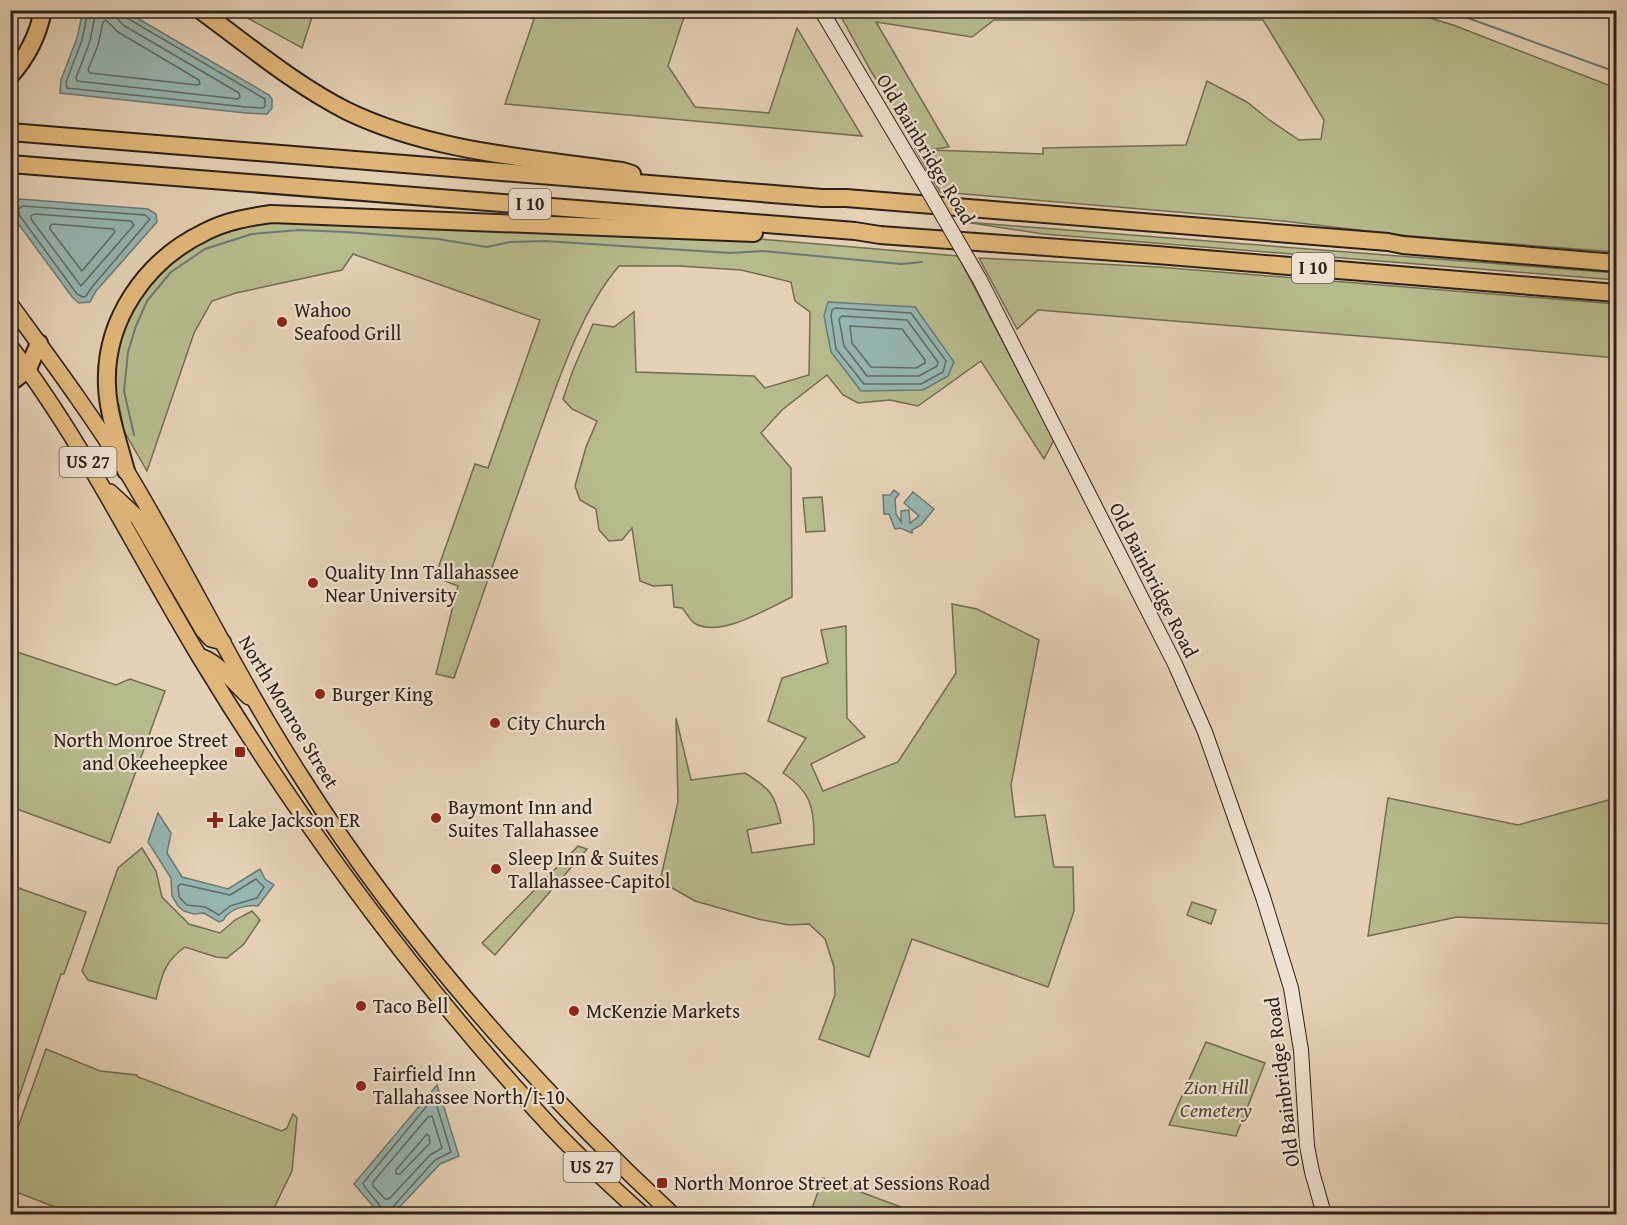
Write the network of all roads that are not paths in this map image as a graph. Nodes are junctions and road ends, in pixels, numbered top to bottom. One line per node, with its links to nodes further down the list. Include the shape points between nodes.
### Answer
1 (43, 10): 4 (highway, via 35,39)
2 (200, 10): 7 (highway, via 295,80 348,111 382,125 457,147 622,171)
3 (821, 10): 25 (main road, Old Bainbridge Road, bridge, via 980,280 1175,664 1213,753 1291,988 1301,1050 1307,1146)
4 (10, 75)
5 (10, 132): 7 (highway, I 10)
6 (10, 164): 8 (highway, I 10)
7 (670, 186): 9 (highway, I 10, via 1276,232)
8 (880, 235): 10 (highway, I 10); 16 (highway, via 854,241 272,214 228,223 187,242 154,267 130,298 116,328 107,363 108,399)
9 (1617, 263)
10 (1617, 293)
11 (10, 304): 12 (highway, North Monroe Street / US 27)
12 (39, 343): 14 (highway); 16 (highway, North Monroe Street / US 27)
13 (10, 346): 14 (highway, US 27)
14 (28, 369): 15 (highway); 17 (highway, US 27)
15 (10, 383)
16 (126, 471): 18 (highway, North Monroe Street / US 27)
17 (99, 482): 18 (highway, via 138,518 203,630 211,639); 19 (highway, US 27)
18 (223, 642): 20 (highway, North Monroe Street / US 27)
19 (199, 656): 20 (highway, via 214,661); 22 (highway, US 27, via 328,854)
20 (254, 702): 21 (highway, North Monroe Street / US 27, via 368,875)
21 (435, 961): 22 (highway); 24 (highway, North Monroe Street / US 27, via 507,1047)
22 (419, 975): 23 (highway, US 27, via 553,1129)
23 (642, 1215)
24 (672, 1215)
25 (1324, 1215)

